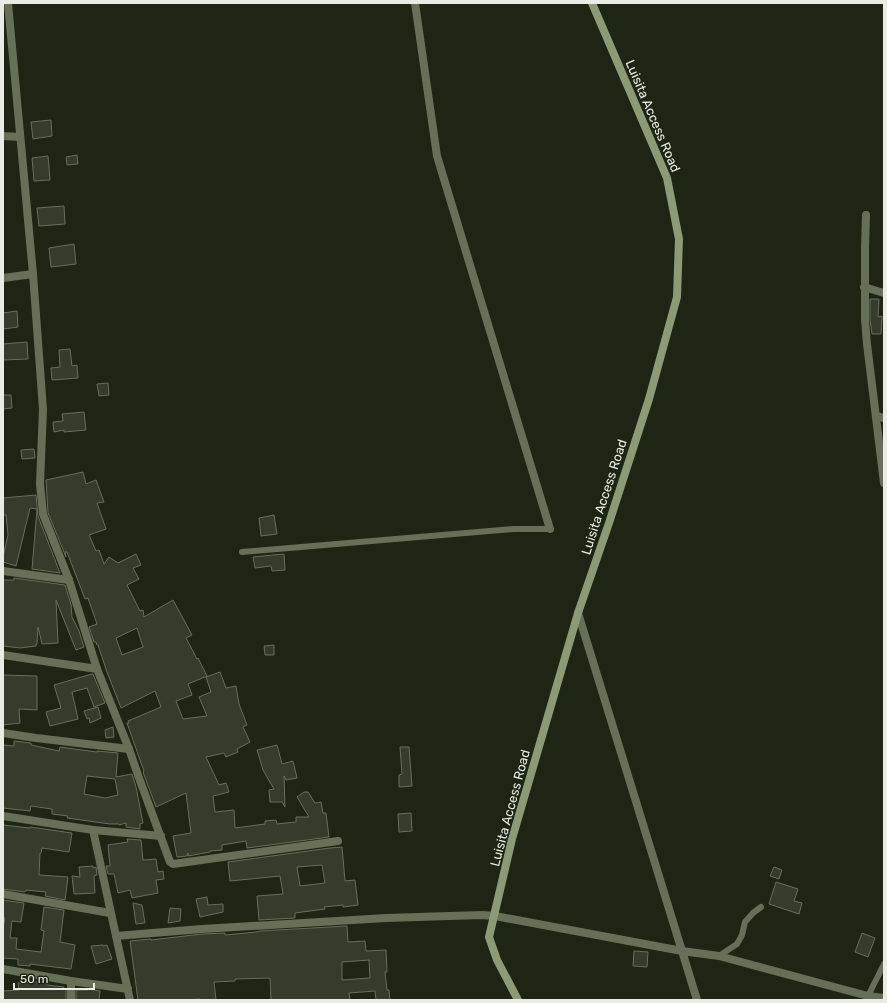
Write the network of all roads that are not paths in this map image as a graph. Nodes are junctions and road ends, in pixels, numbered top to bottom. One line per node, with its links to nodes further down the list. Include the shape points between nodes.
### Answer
1 (8, 3): 5 (street)
2 (415, 3): 13 (street, via 437,156)
3 (592, 3): 17 (main road, Luisita Access Road, via 667,178 679,239 677,297 647,406)
4 (3, 136): 5 (street)
5 (20, 137): 7 (street)
6 (866, 216): 9 (street)
7 (33, 274): 8 (street); 16 (street, via 43,409 40,484 43,514)
8 (3, 278)
9 (864, 287): 10 (street); 11 (street, via 866,344)
10 (884, 293)
11 (880, 417): 12 (street)
12 (884, 483)
13 (550, 529): 14 (lane, via 514,529)
14 (242, 552)
15 (3, 571): 16 (street)
16 (69, 580): 19 (street)
17 (578, 613): 29 (main road, Luisita Access Road, via 512,839); 31 (street)
18 (3, 655): 19 (street)
19 (97, 669): 21 (street)
20 (3, 733): 21 (street)
21 (129, 748): 24 (street)
22 (3, 816): 23 (street)
23 (93, 830): 24 (street); 28 (street)
24 (161, 836): 25 (street, via 173,864)
25 (338, 841)
26 (3, 894): 28 (street)
27 (761, 907): 32 (lane, via 745,922 737,944)
28 (110, 913): 30 (street)
29 (495, 916): 30 (street, via 386,918); 31 (street); 41 (main road, Luisita Access Road, via 490,937 497,960)
30 (116, 936): 36 (street)
31 (682, 951): 32 (street); 42 (street)
32 (719, 956): 37 (street)
33 (884, 964): 37 (lane)
34 (3, 969): 35 (street)
35 (71, 981): 36 (street); 39 (street)
36 (128, 989): 40 (street)
37 (868, 996): 38 (street)
38 (884, 998)
39 (71, 1000)
40 (130, 1000)
41 (518, 1000)
42 (698, 1000)

